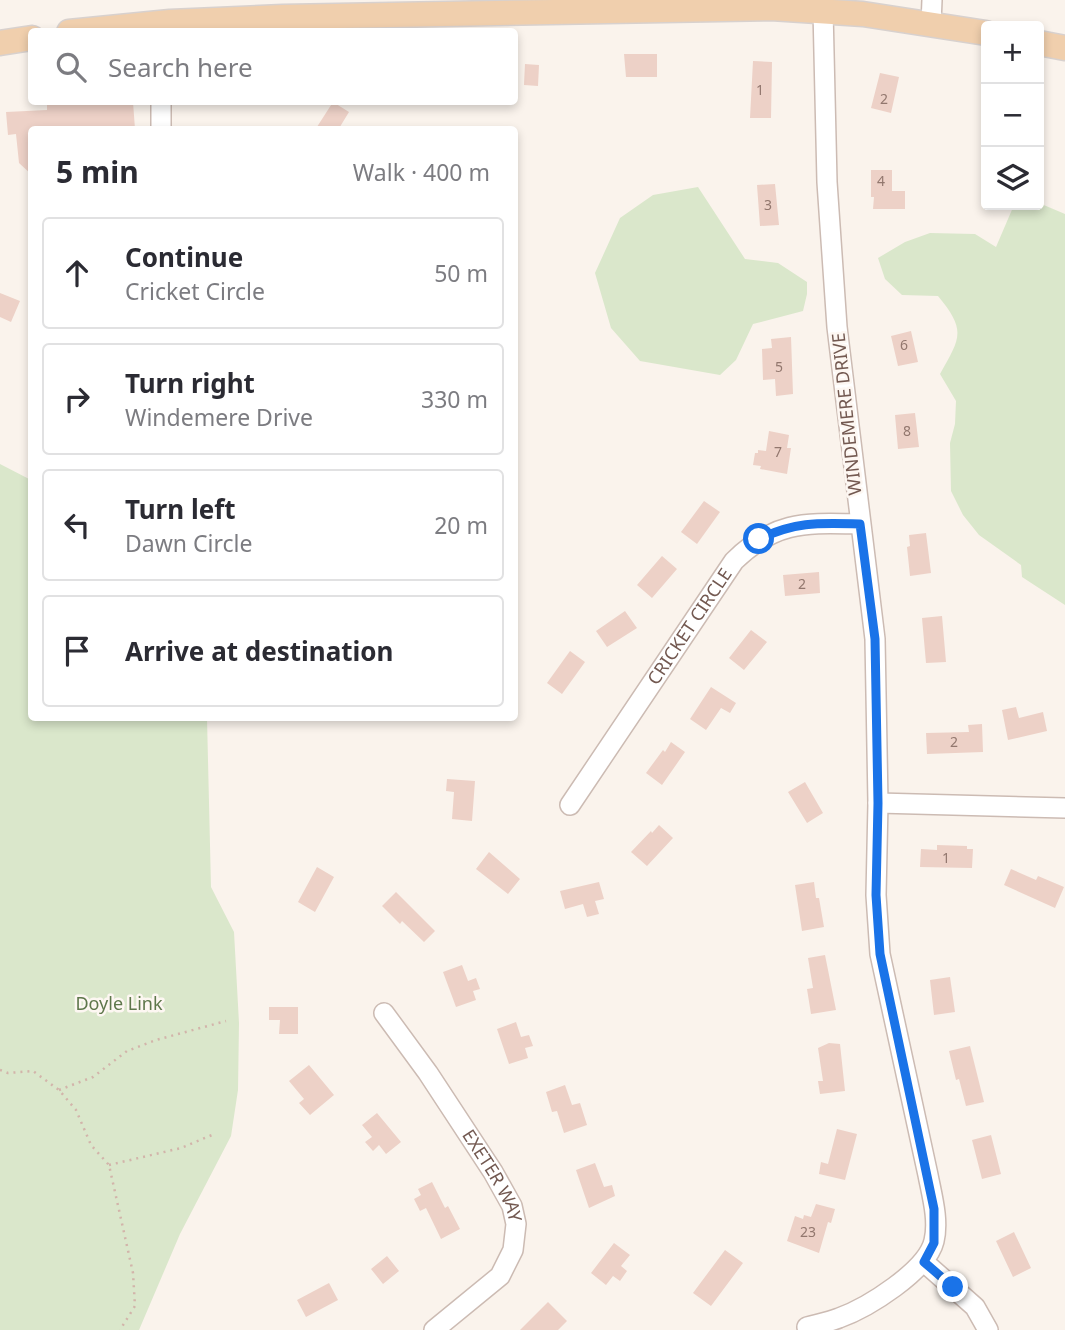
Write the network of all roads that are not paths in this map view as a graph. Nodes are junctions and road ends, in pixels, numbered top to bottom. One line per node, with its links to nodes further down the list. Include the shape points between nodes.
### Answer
1 (559, 6): 2 (main road); 3 (main road)
2 (284, 9): 5 (main road)
3 (823, 10): 4 (main road); 13 (street, WINDEMERE DRIVE, via 827,182 837,327)
4 (932, 12): 6 (main road)
5 (112, 28)
6 (981, 31)
7 (28, 39): 8 (main road)
8 (0, 43)
9 (1044, 44): 10 (main road)
10 (1065, 48)
11 (161, 105): 12 (street)
12 (161, 126)
13 (860, 524): 14 (street, WINDEMERE DRIVE, via 875,639); 15 (street, CRICKET CIRCLE, via 794,525 748,547 734,561)
14 (878, 803): 16 (street); 18 (street, WINDEMERE DRIVE, via 880,954 934,1209 934,1243)
15 (570, 804)
16 (1065, 808)
17 (384, 1013): 20 (street, EXETER WAY, via 503,1188 516,1224 513,1250 500,1276)
18 (924, 1262): 19 (street, via 853,1312); 21 (street, via 975,1307)
19 (807, 1327)
20 (434, 1330)
21 (988, 1330)

